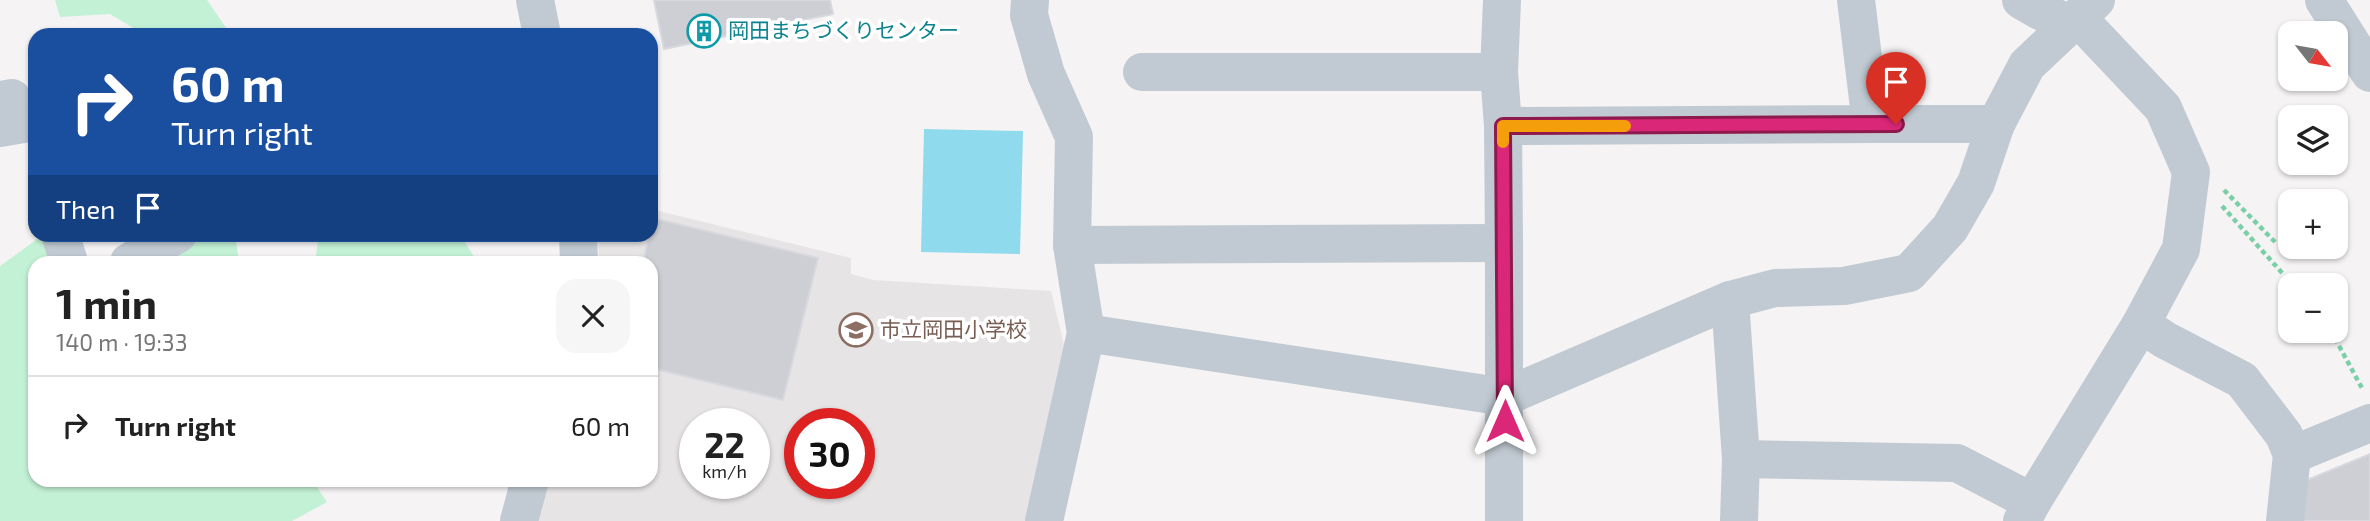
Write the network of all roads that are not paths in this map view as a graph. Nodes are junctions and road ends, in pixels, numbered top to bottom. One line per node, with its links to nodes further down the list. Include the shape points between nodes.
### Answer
1 (535, 0): 8 (street)
2 (1030, 0): 17 (street, via 1029,15 1046,74 1074,137)
3 (1502, 0): 10 (street)
4 (1856, 0): 12 (street)
5 (2021, 0): 7 (street, via 2040,11)
6 (2324, 0): 11 (street)
7 (2082, 14): 13 (street, via 2027,65); 20 (street, via 2164,108 2191,172 2182,248)
8 (541, 28)
9 (1142, 72): 10 (street)
10 (1499, 72): 14 (street)
11 (2370, 73)
12 (1871, 124): 13 (street); 14 (street)
13 (1996, 124): 19 (street, via 1976,183 1950,228 1909,273 1844,286 1775,288)
14 (1503, 126): 16 (street)
15 (164, 242): 18 (street)
16 (1504, 243): 17 (street); 22 (street)
17 (1072, 245): 21 (street)
18 (140, 256)
19 (1730, 300): 22 (street); 25 (street)
20 (2141, 324): 24 (street, via 2242,380 2284,435); 27 (street)
21 (1086, 333): 22 (street); 29 (street)
22 (1505, 397): 30 (street)
23 (2367, 407): 24 (street)
24 (2292, 455): 32 (street)
25 (1741, 459): 27 (street, via 1957,463); 31 (street)
26 (528, 487): 28 (street)
27 (2027, 512)
28 (519, 521)
29 (1044, 521)
30 (1504, 521)
31 (1740, 521)
32 (2285, 521)

